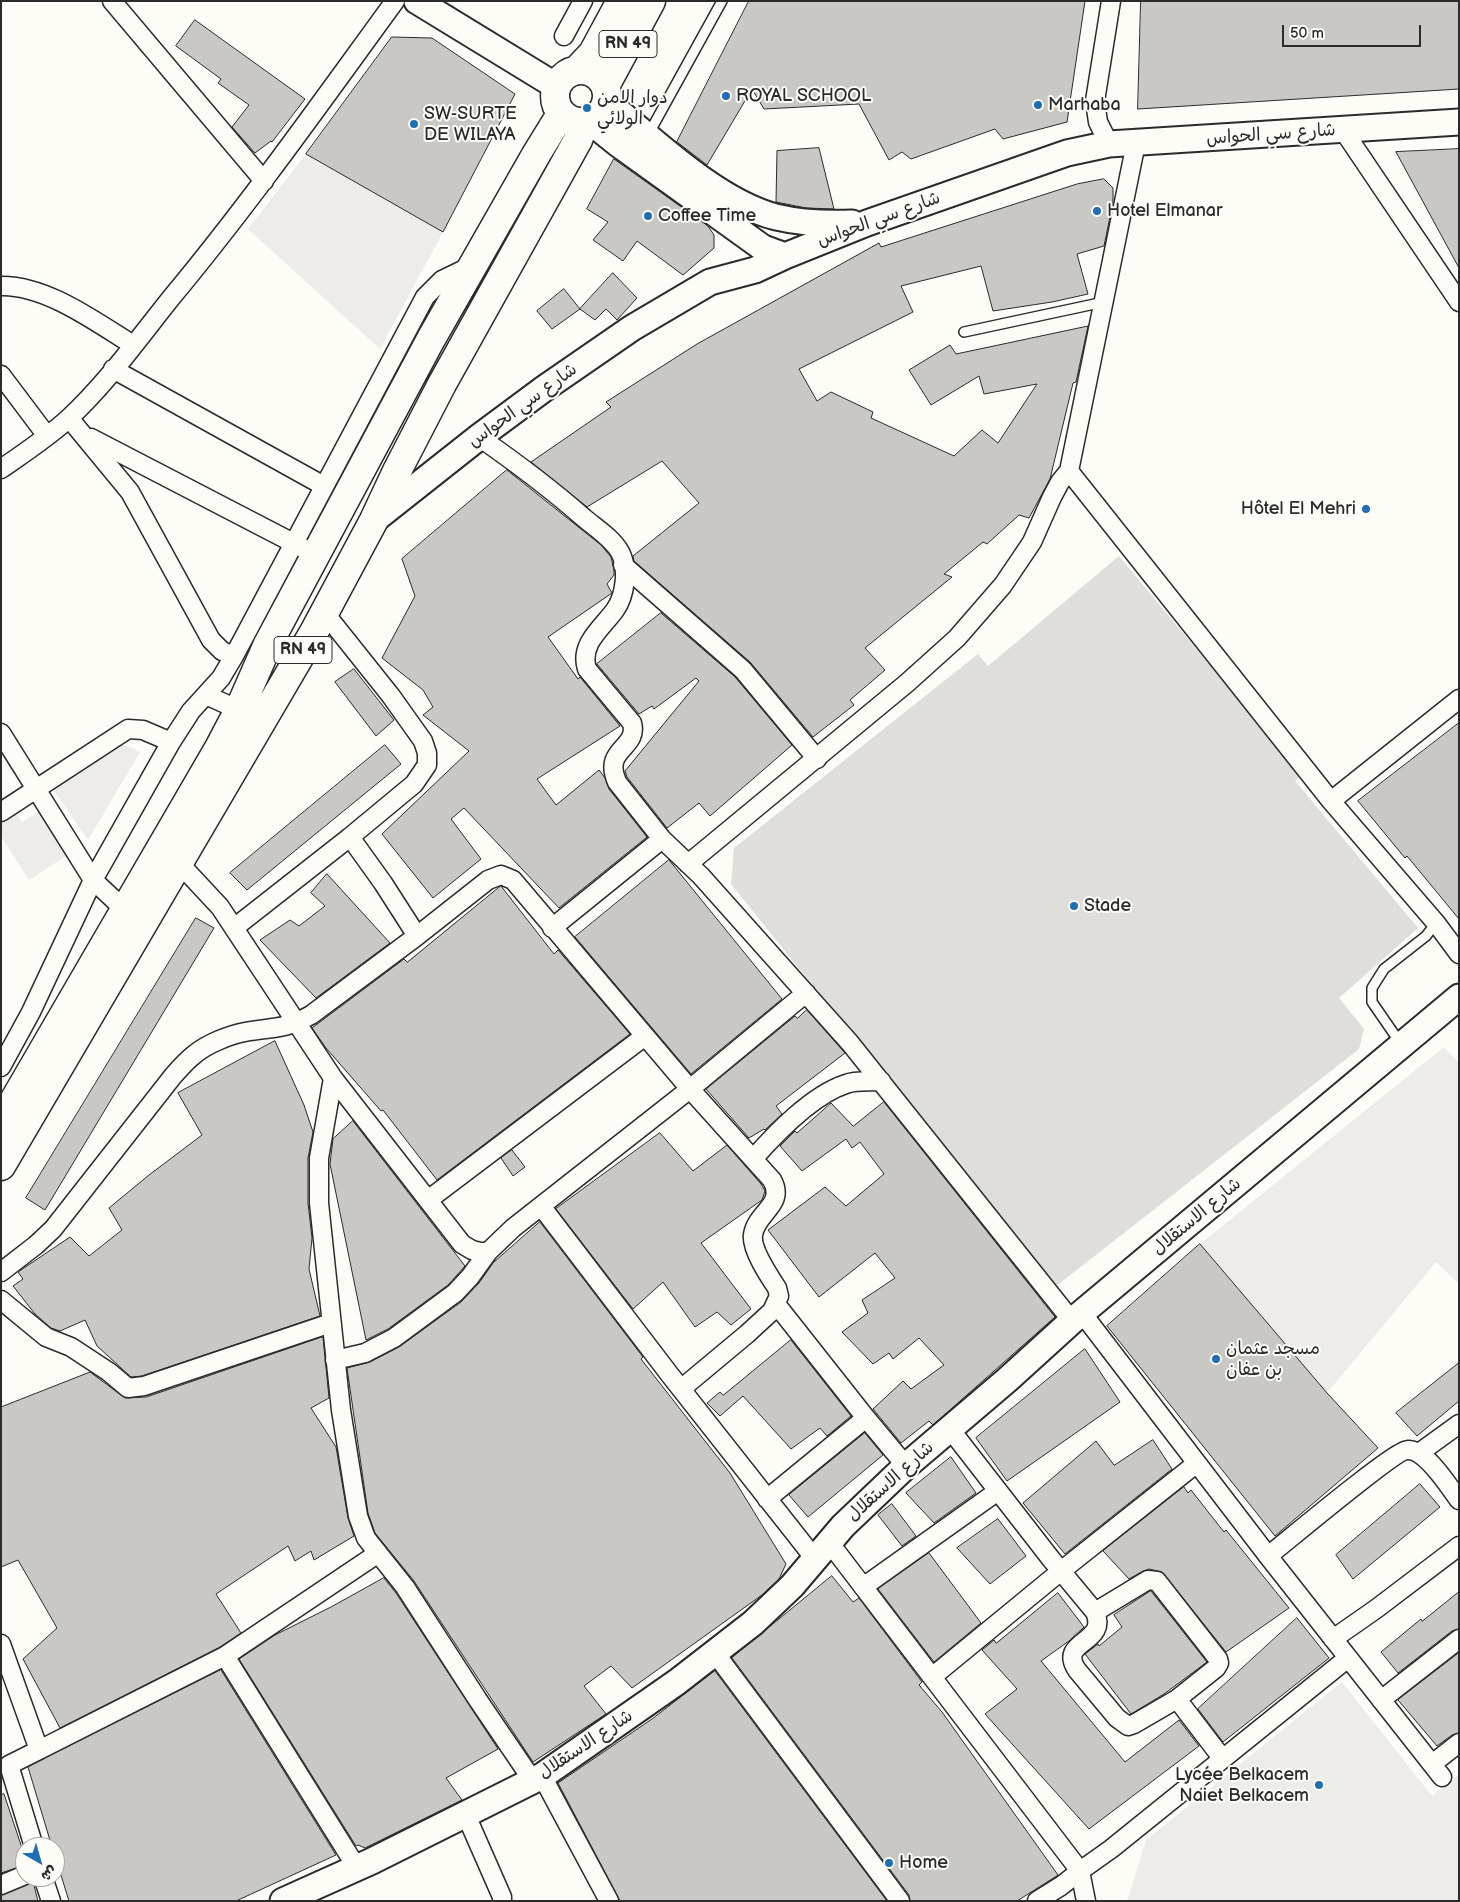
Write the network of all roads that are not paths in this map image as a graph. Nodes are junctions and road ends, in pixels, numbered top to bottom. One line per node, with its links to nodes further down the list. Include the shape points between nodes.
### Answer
1 (112, 1): 18 (street)
2 (395, 1): 18 (street)
3 (417, 1): 11 (street)
4 (583, 1): 9 (street)
5 (621, 1): 10 (main road, RN 49, via 593,53)
6 (651, 1): 12 (main road, RN 49)
7 (722, 1): 15 (lane)
8 (1111, 1): 16 (street, via 1095,101 1098,122)
9 (564, 36)
10 (577, 70): 11 (main road, via 564,75); 12 (main road, via 594,73 601,79)
11 (556, 86): 12 (main road, via 555,101)
12 (590, 109): 15 (street); 20 (street, via 602,131 617,143 763,248); 21 (main road, RN 49); 36 (main road, RN 49, via 572,152 417,432)
13 (1459, 122): 14 (street, شارع سي الحواس)
14 (1343, 130): 17 (street, شارع سي الحواس); 24 (street)
15 (646, 137): 19 (street, via 713,186 756,210 799,221)
16 (1109, 144): 17 (street, شارع سي الحواس); 19 (street, شارع سي الحواس, via 1067,153)
17 (1136, 144): 23 (street)
18 (264, 181): 26 (street)
19 (867, 223): 20 (street, شارع سي الحواس)
20 (785, 256): 32 (street, شارع سي الحواس, via 755,270 710,282 632,328)
21 (473, 265): 35 (street, via 442,280 425,297); 37 (main road, RN 49)
22 (1, 286): 26 (street, via 40,293 86,315)
23 (1104, 302): 25 (lane); 34 (street)
24 (1459, 302)
25 (964, 332)
26 (133, 345): 27 (street)
27 (114, 369): 29 (street); 35 (street)
28 (1, 375): 31 (street)
29 (69, 418): 30 (street); 31 (street)
30 (84, 435): 37 (street); 40 (street, via 130,492 210,640)
31 (47, 436): 33 (street)
32 (479, 437): 36 (street, شارع سي الحواس); 38 (street, via 514,461 608,538 620,553)
33 (1, 469)
34 (1069, 471): 46 (street, via 1056,489 1032,542 1003,586 980,613 907,683); 48 (street)
35 (324, 486): 37 (street)
36 (374, 520): 39 (main road, RN 49)
37 (305, 550): 40 (street); 43 (main road, RN 49)
38 (624, 565): 46 (street, via 742,670); 51 (street, via 624,590 619,604 589,643 584,659 586,669 632,723 634,730 615,755 613,773)
39 (324, 612): 50 (street, via 391,696 423,741 427,753 427,764 414,784); 52 (main road, RN 49)
40 (234, 656): 41 (street)
41 (206, 695): 43 (street); 45 (street)
42 (1459, 699): 48 (street)
43 (239, 710): 55 (main road, RN 49)
44 (1, 733): 47 (street)
45 (171, 742): 47 (street, via 143,730 128,729); 54 (street)
46 (817, 759): 53 (street)
47 (38, 790): 49 (street); 54 (street)
48 (1331, 801): 56 (street)
49 (1, 812)
50 (350, 837): 57 (street); 59 (street)
51 (662, 839): 53 (street); 58 (street)
52 (179, 863): 57 (street, via 208,893); 72 (main road, RN 49)
53 (688, 864): 61 (street)
54 (93, 880): 55 (street); 66 (street, via 31,1012)
55 (125, 910): 70 (main road, RN 49)
56 (1436, 923): 60 (street); 65 (lane, via 1426,936 1384,969 1372,988 1372,1002)
57 (234, 928): 63 (street)
58 (552, 928): 59 (street, via 513,880 501,875 488,880); 64 (street)
59 (417, 936): 63 (street)
60 (1459, 954)
61 (806, 993): 68 (street); 69 (street)
62 (1458, 1000): 65 (street, شارع الاستقلال)
63 (296, 1023): 67 (street); 76 (street, via 243,1032 195,1053 172,1076 53,1228)
64 (645, 1036): 69 (street); 73 (street)
65 (1401, 1044): 79 (street, شارع الاستقلال)
66 (1, 1067)
67 (333, 1078): 73 (street); 80 (street, via 318,1178)
68 (881, 1081): 71 (street, via 846,1083 811,1102); 79 (street)
69 (690, 1089): 71 (street); 74 (street)
70 (1, 1123)
71 (753, 1159): 78 (street, via 776,1188 775,1198 757,1222 752,1236 755,1249 777,1288)
72 (1, 1166)
73 (428, 1200): 75 (street, via 462,1244 472,1250)
74 (541, 1206): 75 (street); 82 (street)
75 (488, 1252): 81 (street, via 455,1292 394,1338 365,1353)
76 (1, 1272)
77 (1, 1300): 80 (street, via 46,1337 71,1347 128,1388 144,1386)
78 (776, 1304): 82 (street, via 747,1334); 83 (street)
79 (1077, 1318): 85 (street, شارع الاستقلال); 87 (street)
80 (331, 1323): 81 (street)
81 (335, 1360): 94 (street, via 358,1516 366,1538)
82 (681, 1388): 90 (street)
83 (866, 1418): 88 (street); 90 (street)
84 (1459, 1424): 86 (street)
85 (950, 1429): 88 (street, شارع الاستقلال); 89 (street)
86 (1419, 1454): 91 (street, via 1428,1460); 95 (street, via 1408,1450 1398,1454)
87 (1197, 1463): 95 (street); 96 (street)
88 (906, 1466): 93 (street, شارع الاستقلال)
89 (998, 1491): 96 (street); 97 (street)
90 (767, 1499): 93 (street)
91 (1459, 1500)
92 (1458, 1549): 99 (street)
93 (822, 1550): 97 (street); 102 (street, شارع الاستقلال, via 792,1586)
94 (377, 1554): 103 (street); 111 (street, via 405,1587 462,1676)
95 (1268, 1556): 99 (street)
96 (1061, 1571): 98 (street); 105 (street)
97 (863, 1587): 105 (street)
98 (1095, 1612): 106 (street, via 1098,1628 1072,1654 1071,1662 1117,1718 1128,1726); 106 (street, via 1148,1580 1157,1581 1219,1663)
99 (1333, 1639): 104 (street)
100 (1459, 1639): 107 (street)
101 (1, 1644): 109 (street)
102 (715, 1653): 111 (street, شارع الاستقلال); 124 (street)
103 (225, 1656): 109 (street); 114 (street)
104 (1348, 1658): 107 (street); 110 (street)
105 (932, 1677): 115 (street)
106 (1177, 1700): 110 (street)
107 (1381, 1700): 108 (street, via 1437,1771)
108 (1459, 1743)
109 (39, 1750): 113 (street, via 9,1765)
110 (1222, 1758): 115 (street)
111 (538, 1778): 112 (street, شارع الاستقلال); 123 (street)
112 (466, 1815): 114 (street, شارع الاستقلال); 122 (street)
113 (31, 1837)
114 (358, 1868): 119 (street, شارع الاستقلال)
115 (1080, 1871): 125 (street); 126 (street)
116 (15, 1879): 117 (street)
117 (1, 1885)
118 (46, 1887): 120 (street)
119 (318, 1893): 121 (street, شارع الاستقلال)
120 (51, 1901)
121 (283, 1901)
122 (502, 1901)
123 (609, 1901)
124 (900, 1901)
125 (1037, 1901)
126 (1086, 1901)

